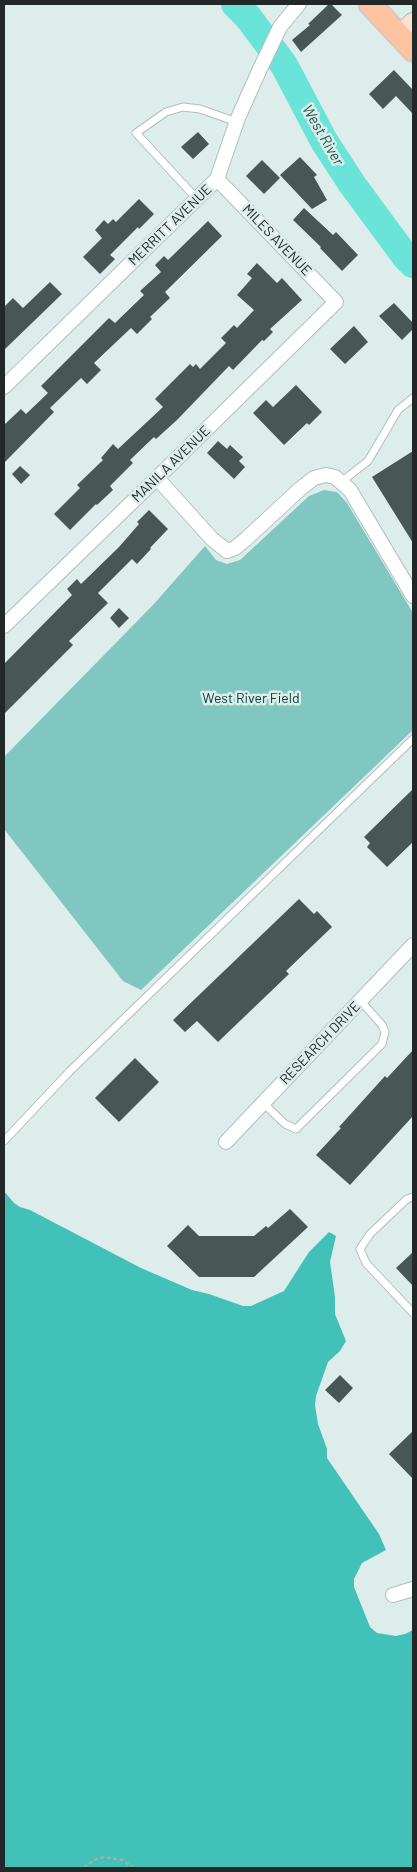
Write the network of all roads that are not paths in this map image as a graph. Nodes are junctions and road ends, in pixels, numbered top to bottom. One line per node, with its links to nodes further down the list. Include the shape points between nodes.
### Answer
1 (299, 4): 4 (street, MERRITT AVENUE, via 280,27)
2 (370, 4): 3 (main road)
3 (409, 37)
4 (237, 122): 5 (street, MERRITT AVENUE); 6 (lane, via 200,108 183,107 166,112 136,133)
5 (217, 179): 6 (street, MERRITT AVENUE); 7 (street, MILES AVENUE)
6 (197, 199): 8 (street, MERRITT AVENUE)
7 (336, 302): 10 (street, MANILA AVENUE)
8 (4, 387)
9 (413, 398): 11 (lane, via 398,410 368,461)
10 (157, 478): 11 (street, via 212,540 227,551 246,539 314,478 335,476); 13 (street, MANILA AVENUE)
11 (342, 482): 12 (street)
12 (413, 596)
13 (4, 626)
14 (413, 740): 18 (lane, via 69,1072)
15 (413, 945): 16 (street, RESEARCH DRIVE)
16 (360, 1000): 17 (street, RESEARCH DRIVE); 17 (lane, via 382,1025 385,1032 382,1044 296,1129 284,1124)
17 (263, 1103): 19 (street, RESEARCH DRIVE)
18 (4, 1141)
19 (226, 1142)
20 (413, 1197): 21 (lane, via 370,1234 360,1249 366,1263)
21 (413, 1312)
22 (413, 1589): 23 (street)
23 (393, 1595)

